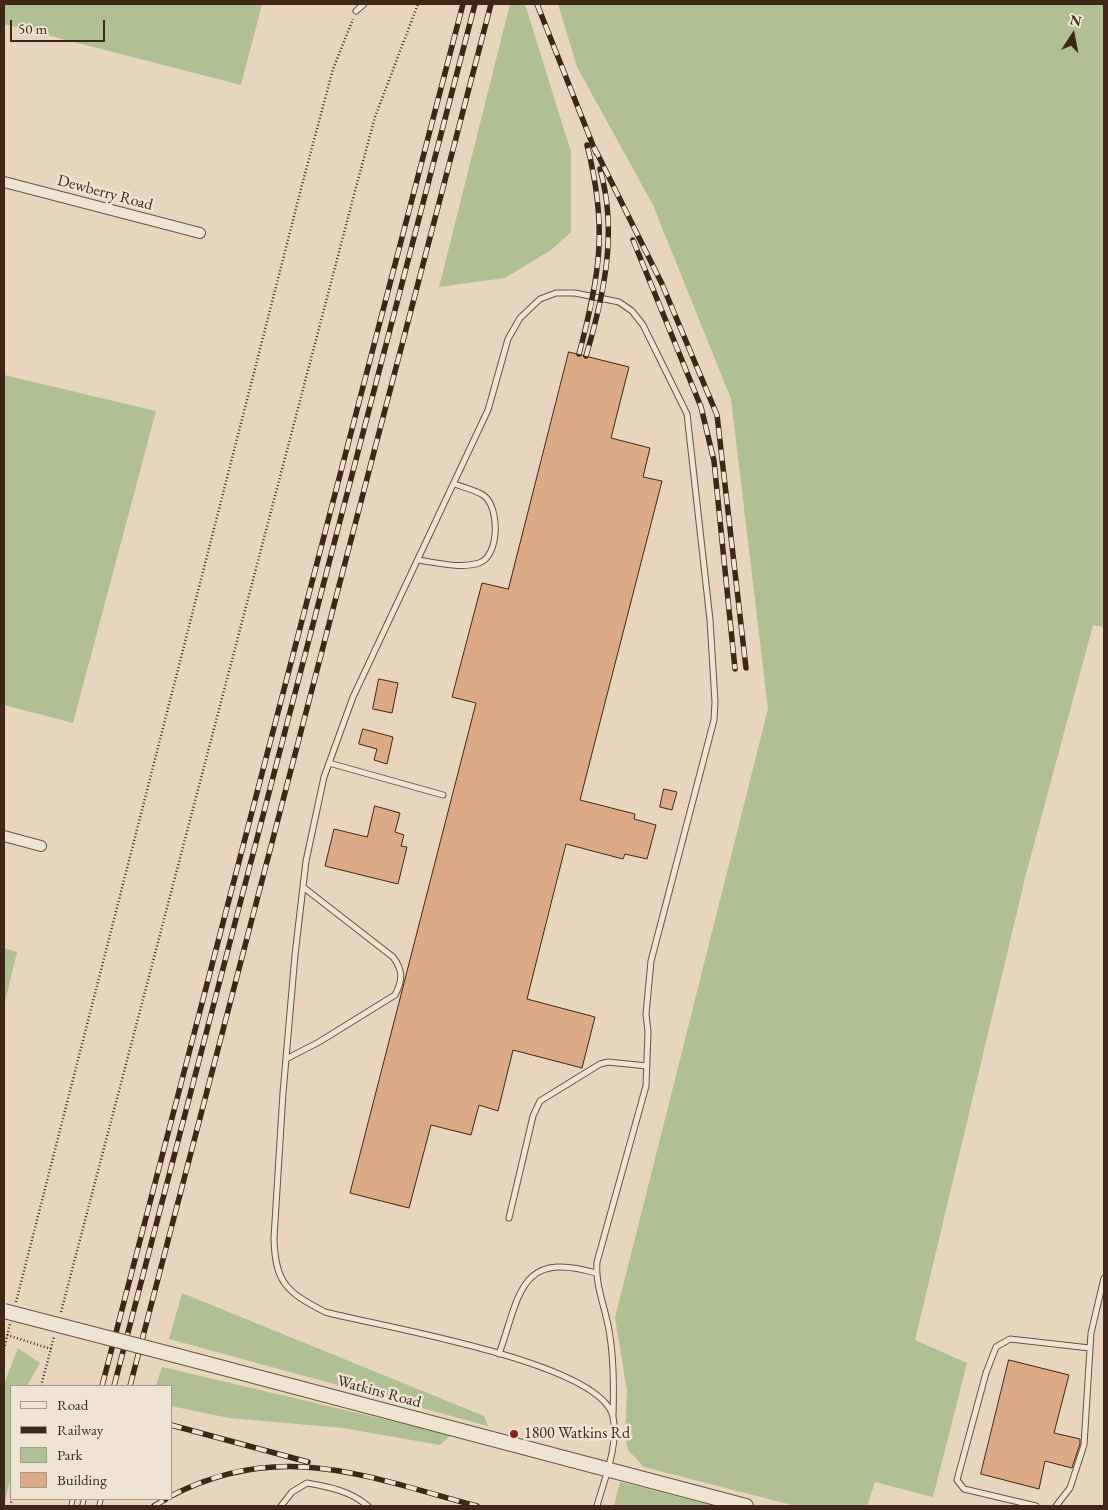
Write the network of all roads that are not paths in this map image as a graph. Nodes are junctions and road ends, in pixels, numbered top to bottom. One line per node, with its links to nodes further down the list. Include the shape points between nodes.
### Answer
1 (364, 4): 2 (lane)
2 (356, 11)
3 (4, 182): 4 (street, Dewberry Road)
4 (200, 233)
5 (454, 484): 6 (lane); 6 (lane, via 483,495 492,505 495,518 491,552 482,562 460,566); 13 (lane, via 488,410 508,339 520,318 540,299 556,293 575,293 619,302 632,311 643,324 687,414 710,620 715,702 714,720 652,961 646,1014)
6 (418, 560): 7 (lane, via 353,697)
7 (328, 764): 8 (lane); 11 (lane)
8 (443, 795)
9 (4, 836): 10 (street)
10 (41, 846)
11 (303, 887): 12 (lane); 12 (lane, via 393,957 401,968 401,984 395,995)
12 (286, 1059): 19 (lane, via 274,1238 274,1261 279,1276 301,1300 325,1312)
13 (647, 1066): 14 (lane, via 600,1064 540,1101 533,1116); 15 (lane, via 646,1086)
14 (509, 1218)
15 (596, 1273): 19 (lane, via 572,1266 538,1271 523,1287); 20 (lane, via 609,1329 614,1373)
16 (1104, 1278): 18 (lane)
17 (10, 1311): 21 (street, Watkins Road, bridge)
18 (1090, 1348): 26 (lane, via 1010,1339 996,1347 986,1373 957,1480 964,1489); 27 (lane, via 1084,1445 1070,1488)
19 (499, 1354): 20 (lane, via 530,1362 581,1383 602,1398)
20 (613, 1415): 21 (lane, via 614,1434)
21 (607, 1470): 24 (lane); 25 (street, Watkins Road)
22 (281, 1506): 23 (lane, via 292,1492 307,1483 339,1489)
23 (368, 1506)
24 (598, 1506)
25 (746, 1506)
26 (1036, 1506)
27 (1056, 1506)

